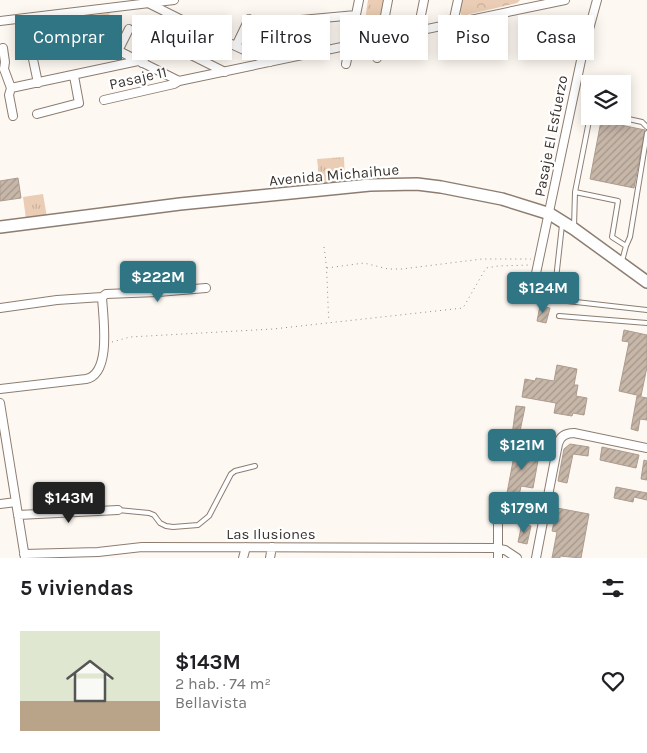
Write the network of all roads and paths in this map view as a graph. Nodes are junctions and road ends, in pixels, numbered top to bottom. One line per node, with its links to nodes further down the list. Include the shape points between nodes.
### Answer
1 (174, 0): 8 (street)
2 (358, 0): 12 (street)
3 (388, 0): 13 (street)
4 (424, 0): 14 (street)
5 (458, 0): 15 (street)
6 (565, 0): 9 (street, Pasaje 11)
7 (597, 0): 47 (street, Pasaje El Esfuerzo, via 583,50)
8 (148, 3): 10 (street); 11 (street)
9 (526, 4): 16 (street, Pasaje 11)
10 (48, 15)
11 (172, 15)
12 (356, 15)
13 (385, 15)
14 (421, 15)
15 (455, 15)
16 (484, 15)
17 (15, 19): 18 (street)
18 (0, 21)
19 (129, 29): 21 (street)
20 (242, 31): 23 (street, via 233,45)
21 (122, 43)
22 (3, 48): 33 (street, via 5,62)
23 (242, 49)
24 (122, 53): 30 (street)
25 (33, 60): 37 (street)
26 (201, 60): 34 (street)
27 (266, 60): 31 (street)
28 (278, 60): 31 (street, Pasaje 11)
29 (347, 60): 32 (street)
30 (140, 62): 35 (street); 36 (street)
31 (270, 62): 34 (street, Pasaje 11)
32 (346, 64)
33 (2, 69): 38 (street)
34 (225, 72): 36 (street, Pasaje 11)
35 (74, 76): 37 (street); 40 (street, via 79,103)
36 (179, 81): 39 (street, Pasaje 11)
37 (38, 83): 38 (street)
38 (11, 88): 41 (street)
39 (104, 100)
40 (36, 114)
41 (13, 116)
42 (631, 120): 44 (lane)
43 (588, 125): 46 (lane)
44 (647, 127)
45 (647, 133): 51 (lane)
46 (575, 192): 50 (lane); 51 (lane, via 618,201 612,237)
47 (550, 214): 48 (street, Avenida Michaihue); 49 (street, Avenida Michaihue, via 489,196 435,186 393,184); 53 (street, Pasaje El Esfuerzo)
48 (561, 220): 50 (street, Avenida Michaihue); 61 (lane, via 563,230 555,288 558,295 567,301)
49 (0, 227)
50 (574, 229): 54 (street, Avenida Michaihue)
51 (626, 246): 54 (lane)
52 (324, 247): 55 (path)
53 (539, 262): 55 (path, via 482,259 402,269 364,263); 56 (street, Pasaje El Esfuerzo); 63 (path, via 486,268 463,308)
54 (621, 263): 57 (street, Avenida Michaihue)
55 (327, 268): 63 (path)
56 (535, 278)
57 (647, 282)
58 (206, 288): 59 (street, via 106,294)
59 (102, 297): 60 (street); 65 (street)
60 (0, 308)
61 (647, 310)
62 (559, 316): 64 (lane)
63 (329, 322): 65 (path, via 130,337)
64 (647, 323)
65 (105, 345): 66 (street, via 98,371 91,378)
66 (0, 389)
67 (0, 403): 68 (street)
68 (3, 443): 71 (street)
69 (647, 448): 84 (street, via 574,433 561,438)
70 (255, 466): 73 (lane, via 231,474 209,516 198,525 166,526 149,513)
71 (16, 502): 72 (street); 74 (street)
72 (0, 504)
73 (118, 510): 74 (street)
74 (18, 515): 79 (street)
75 (498, 519): 78 (street)
76 (246, 547): 77 (street, Las Ilusiones); 79 (street, Las Ilusiones, via 133,547); 80 (street)
77 (272, 547): 78 (street, Las Ilusiones); 81 (street)
78 (498, 548): 82 (street); 83 (street, Las Ilusiones)
79 (24, 556)
80 (244, 558)
81 (270, 558)
82 (498, 558)
83 (517, 558)
84 (536, 558)

